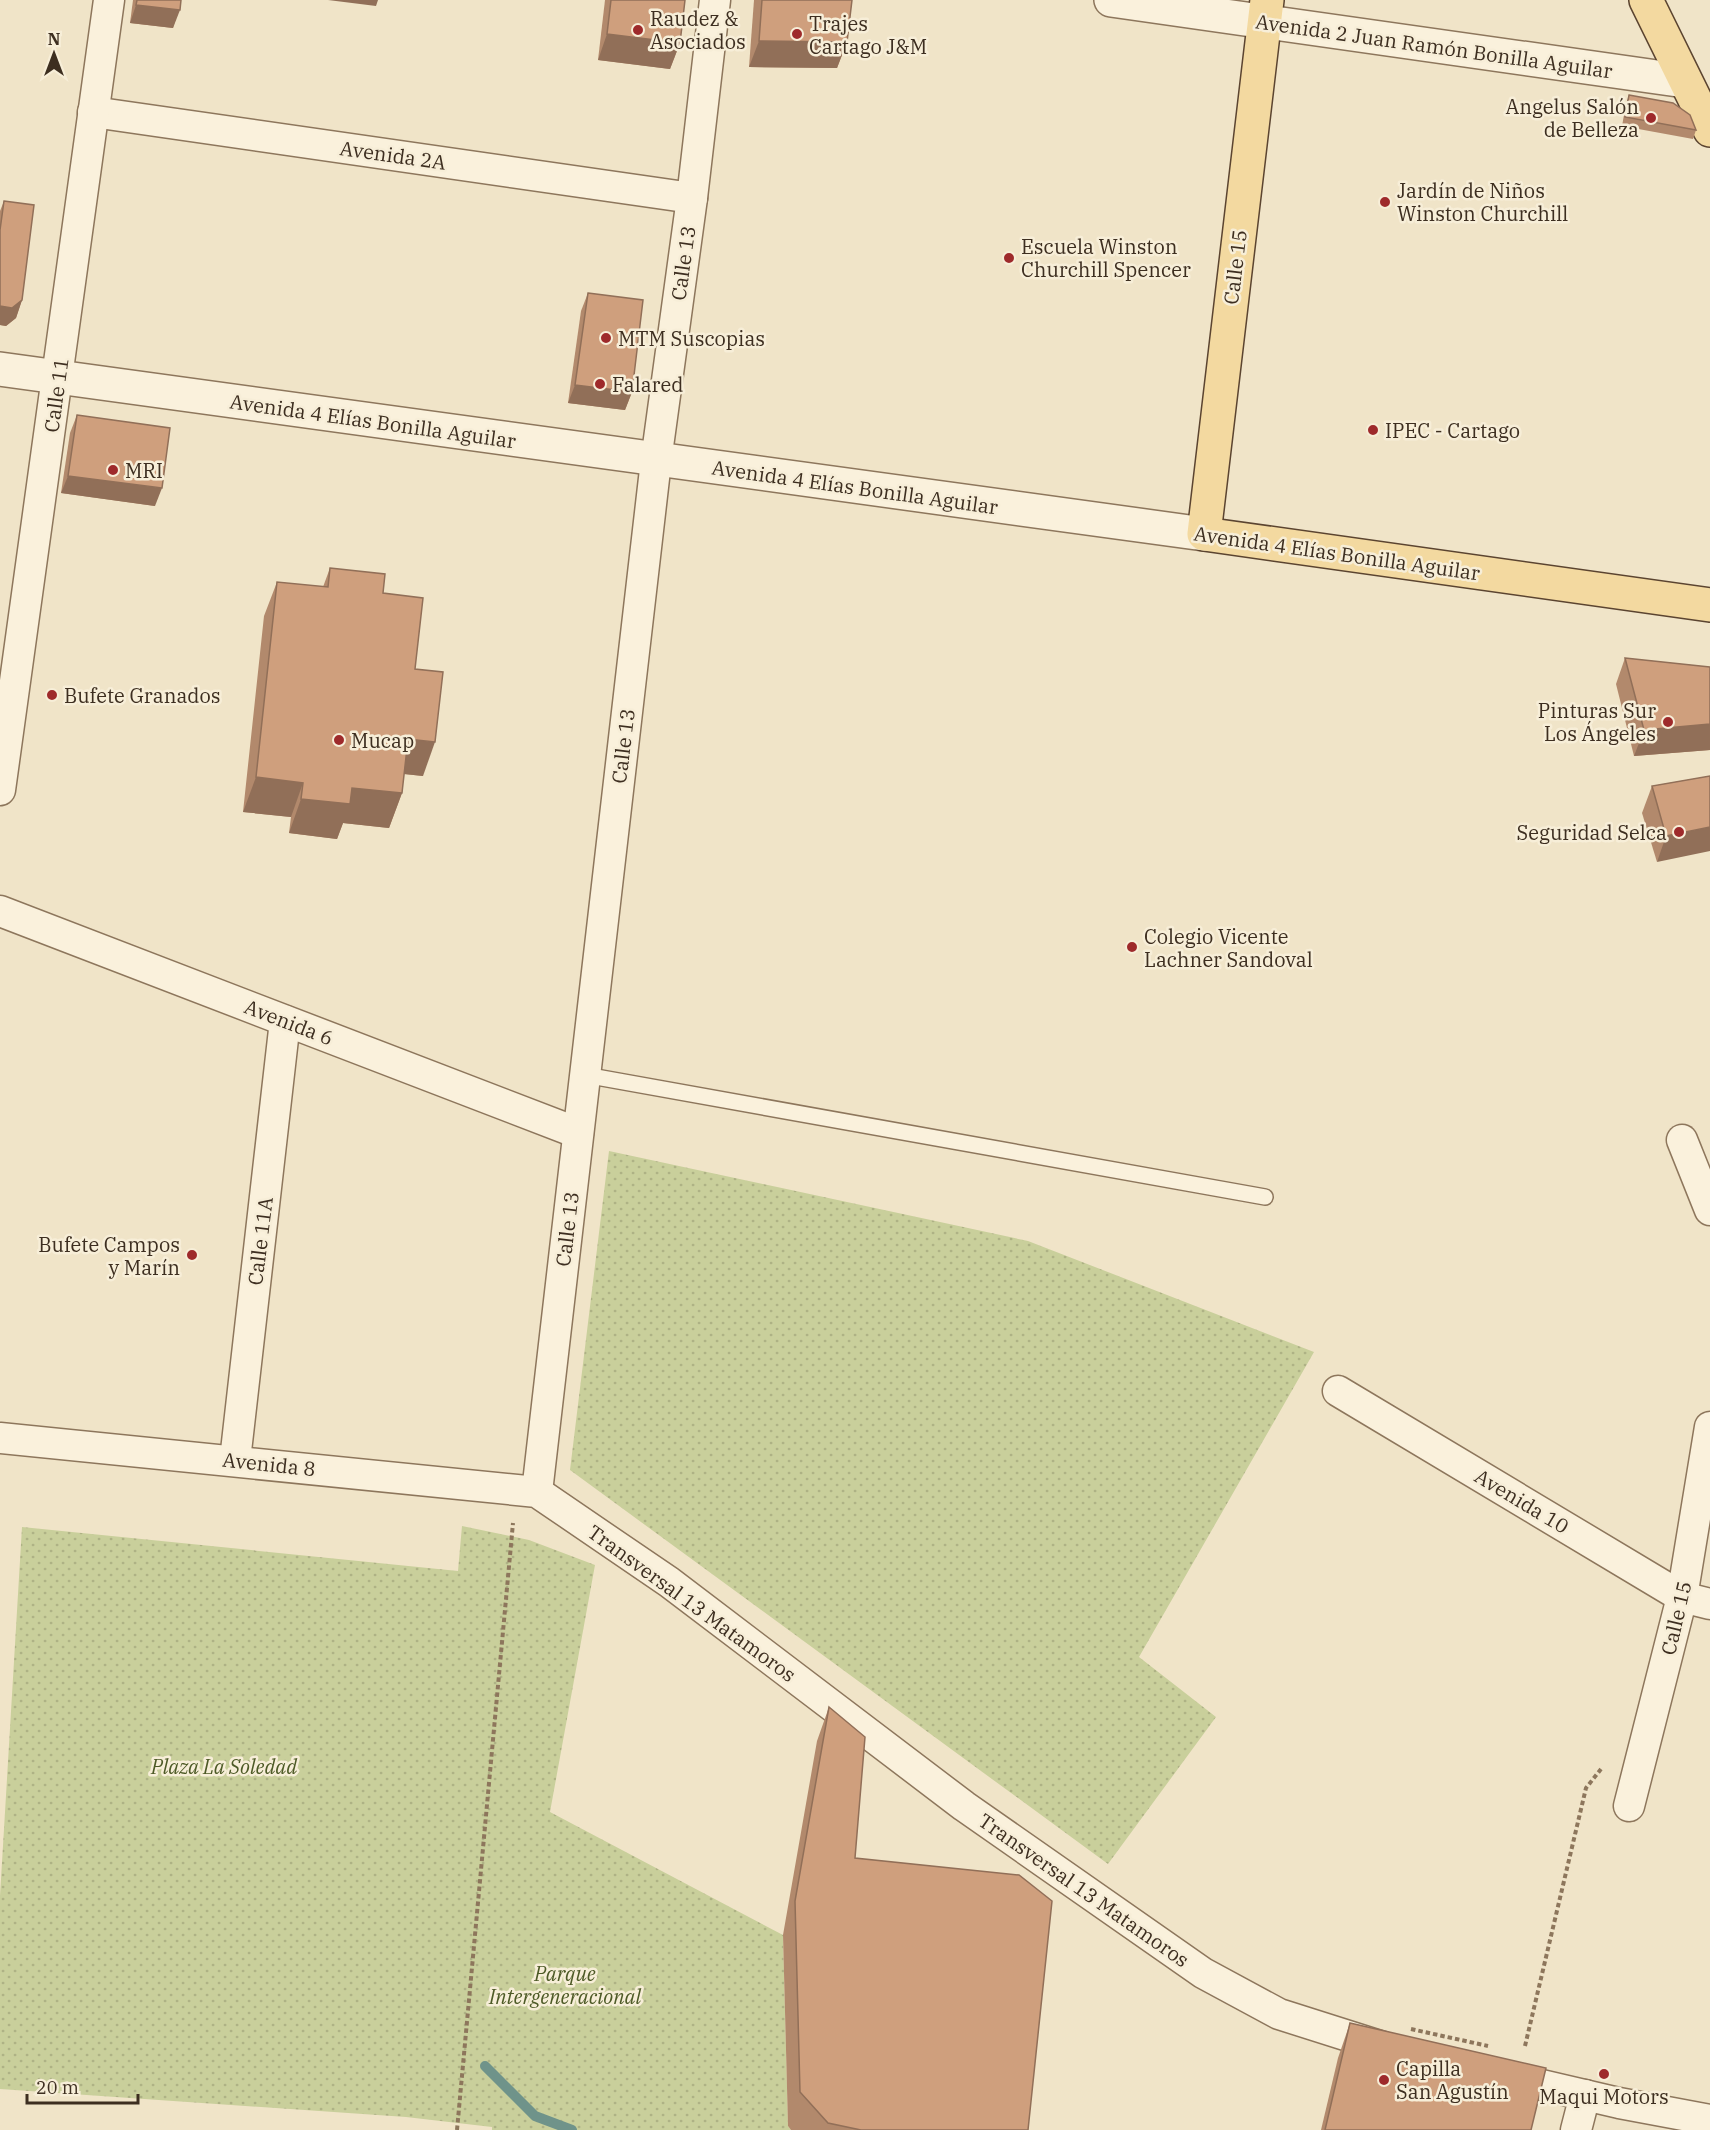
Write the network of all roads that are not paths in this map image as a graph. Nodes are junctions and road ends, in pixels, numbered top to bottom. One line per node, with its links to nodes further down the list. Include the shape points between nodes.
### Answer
1 (109, 0): 7 (street, Calle 11)
2 (715, 0): 9 (street, Calle 13)
3 (1111, 0): 5 (street, Avenida 2 Juan Ramón Bonilla Aguilar)
4 (1646, 0): 6 (main road)
5 (1265, 11): 6 (street, Avenida 2 Juan Ramón Bonilla Aguilar); 13 (main road, Calle 15)
6 (1685, 81): 8 (main road)
7 (93, 112): 9 (street, Avenida 2A); 11 (street, Calle 11)
8 (1710, 130)
9 (692, 198): 12 (street, Calle 13)
10 (0, 369): 11 (street, Avenida 4 Elías Bonilla Aguilar)
11 (58, 377): 12 (street, Avenida 4 Elías Bonilla Aguilar); 15 (street, Calle 11)
12 (656, 461): 13 (street, Avenida 4 Elías Bonilla Aguilar); 18 (street, Calle 13)
13 (1204, 534): 14 (main road, Avenida 4 Elías Bonilla Aguilar)
14 (1710, 605)
15 (0, 790)
16 (0, 911): 17 (street, Avenida 6)
17 (285, 1021): 19 (street, Avenida 6); 26 (street, Calle 11A)
18 (585, 1075): 19 (street, Calle 13); 21 (lane)
19 (578, 1133): 27 (street, Calle 13)
20 (1682, 1140): 22 (street)
21 (1265, 1197)
22 (1710, 1210)
23 (1338, 1391): 28 (street, Avenida 10)
24 (1710, 1427): 28 (street, Calle 15)
25 (0, 1438): 26 (street, Avenida 8)
26 (235, 1460): 27 (street, Avenida 8)
27 (527, 1491): 30 (street, Transversal 13 Matamoros, via 669,1582 964,1806 1203,1972 1280,2014)
28 (1696, 1600): 29 (street, Calle 15)
29 (1629, 1806)
30 (1414, 2054)
31 (1480, 2057): 32 (street, via 1517,2079)
32 (1585, 2095): 33 (street); 34 (street)
33 (1710, 2120)
34 (1576, 2130)

